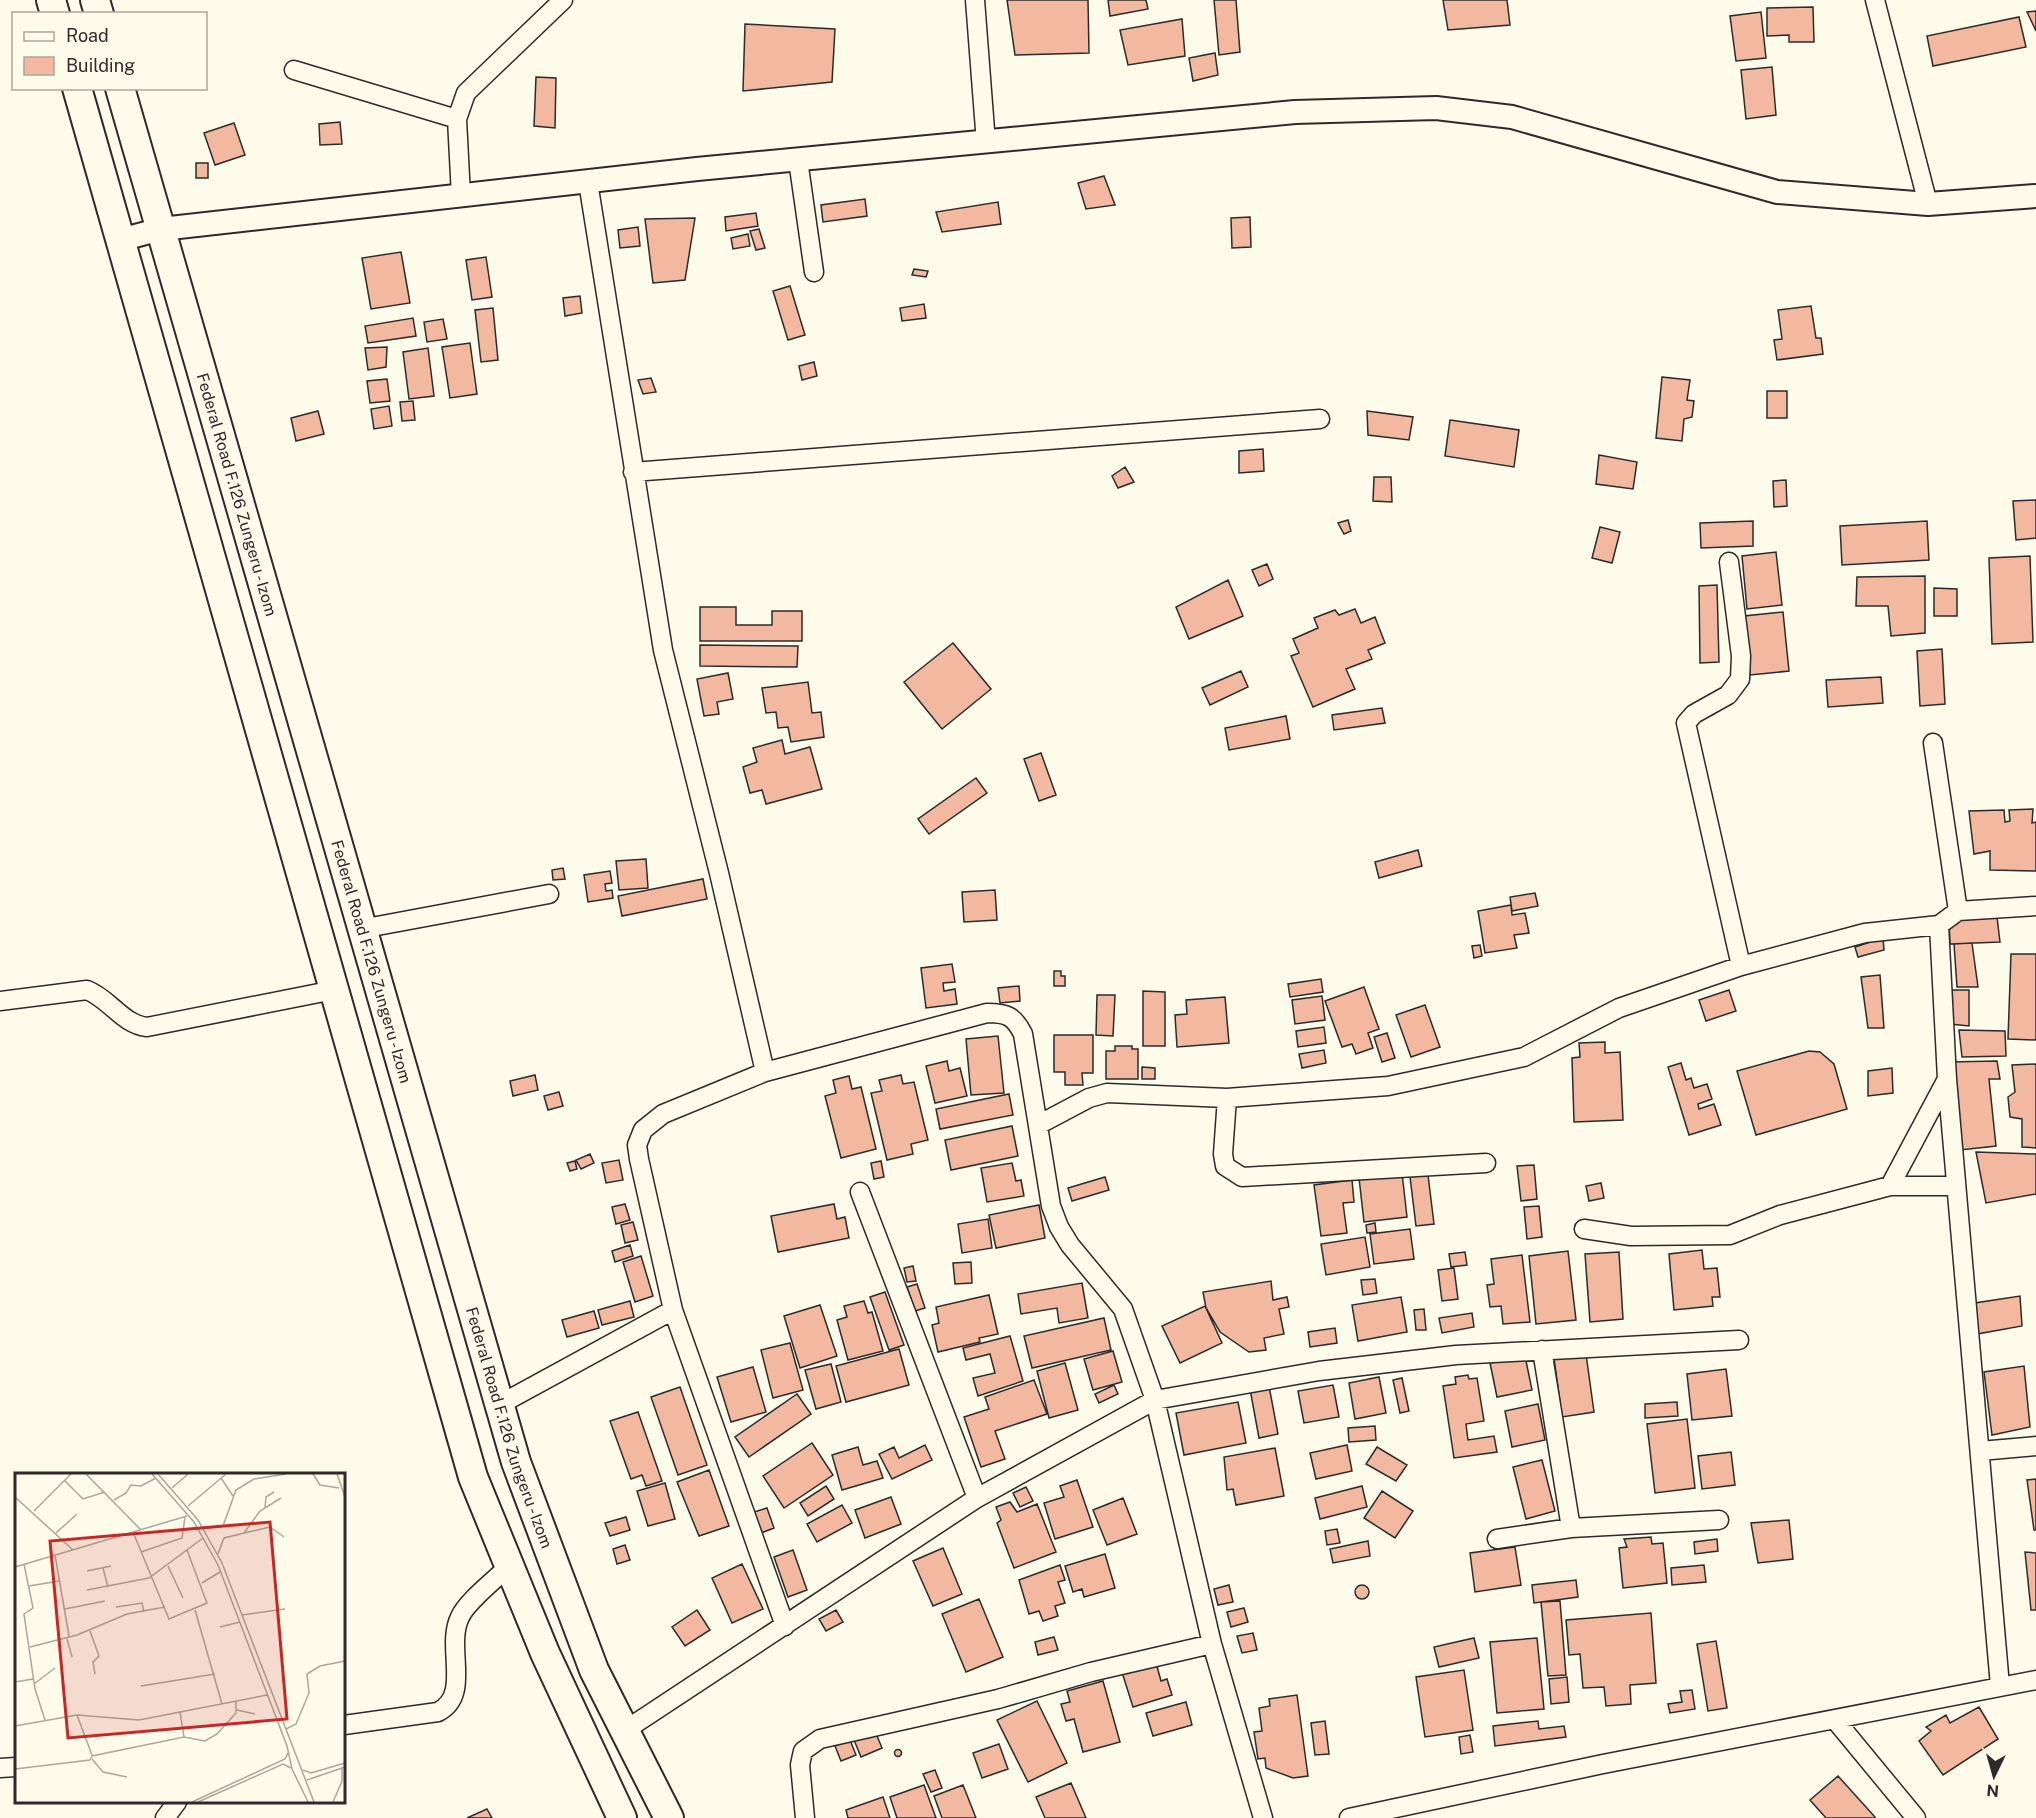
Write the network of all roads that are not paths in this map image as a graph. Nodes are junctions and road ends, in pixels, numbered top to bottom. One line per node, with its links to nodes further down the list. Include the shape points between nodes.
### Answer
1 (563, 0): 7 (street, via 466,93)
2 (975, 0): 8 (street)
3 (1875, 0): 13 (street)
4 (294, 70): 7 (street)
5 (78, 90): 15 (main road)
6 (121, 90): 14 (main road, Federal Road F.126 Zungeru - Izom)
7 (457, 119): 11 (street)
8 (986, 143): 9 (street); 13 (street, via 1294,112 1473,111 1512,117 1776,192)
9 (798, 160): 10 (street); 16 (street)
10 (588, 182): 11 (street); 18 (street)
11 (461, 196): 14 (street)
12 (2036, 196): 13 (street)
13 (1928, 204)
14 (161, 229): 15 (street); 25 (main road, Federal Road F.126 Zungeru - Izom)
15 (120, 240): 27 (main road)
16 (814, 272)
17 (1320, 419): 18 (street)
18 (633, 472): 29 (street, via 663,650)
19 (1729, 562): 26 (street, via 1741,656 1740,679 1728,695 1694,714 1686,723)
20 (1933, 743): 23 (street)
21 (549, 894): 25 (street)
22 (2036, 906): 23 (street)
23 (1958, 911): 24 (street)
24 (1939, 925): 26 (street, via 1865,933); 30 (street)
25 (361, 929): 37 (main road, Federal Road F.126 Zungeru - Izom)
26 (1741, 966): 31 (street, via 1618,1008 1524,1057 1388,1086)
27 (334, 990): 28 (street, via 147,1027 135,1026 87,990); 38 (main road)
28 (0, 1001)
29 (765, 1072): 32 (street, via 987,1013 1004,1013 1016,1019 1023,1034); 40 (street, via 663,1114 643,1130 639,1159)
30 (1947, 1079): 34 (street); 35 (street)
31 (1227, 1098): 32 (street, via 1107,1094 1089,1098); 33 (street, via 1224,1166 1242,1177)
32 (1038, 1125): 43 (street, via 1051,1206 1059,1227 1123,1309)
33 (1486, 1163)
34 (1890, 1186): 35 (street); 39 (street, via 1780,1215 1730,1235 1630,1236)
35 (1956, 1186): 46 (street)
36 (860, 1192): 47 (street)
37 (439, 1194): 38 (main road); 44 (main road, Federal Road F.126 Zungeru - Izom)
38 (396, 1207): 51 (main road, via 473,1477)
39 (1584, 1229)
40 (673, 1310): 44 (street); 52 (street)
41 (1739, 1340): 42 (street)
42 (1542, 1350): 43 (street, via 1456,1355 1319,1371); 49 (street)
43 (1155, 1400): 47 (street); 53 (street)
44 (499, 1405): 58 (main road, Federal Road F.126 Zungeru - Izom, via 516,1462 594,1670)
45 (2036, 1446): 46 (street)
46 (1980, 1451): 55 (street)
47 (977, 1498): 52 (street)
48 (1719, 1520): 49 (street)
49 (1571, 1528): 50 (street)
50 (1497, 1539)
51 (509, 1566): 57 (street, via 460,1615 454,1634 456,1693 449,1706 438,1712); 63 (main road)
52 (785, 1626): 58 (street)
53 (1212, 1644): 65 (street, via 1091,1672 998,1699 820,1739 803,1751 800,1765); 66 (street)
54 (2036, 1680): 55 (street)
55 (2000, 1686): 56 (street)
56 (1836, 1721): 67 (street, via 1603,1764); 68 (street)
57 (345, 1725)
58 (624, 1731): 64 (main road, Federal Road F.126 Zungeru - Izom)
59 (15, 1767): 60 (street)
60 (0, 1768)
61 (176, 1803): 62 (street)
62 (165, 1818)
63 (622, 1818)
64 (669, 1818)
65 (805, 1818)
66 (1263, 1818)
67 (1348, 1818)
68 (1916, 1818)

